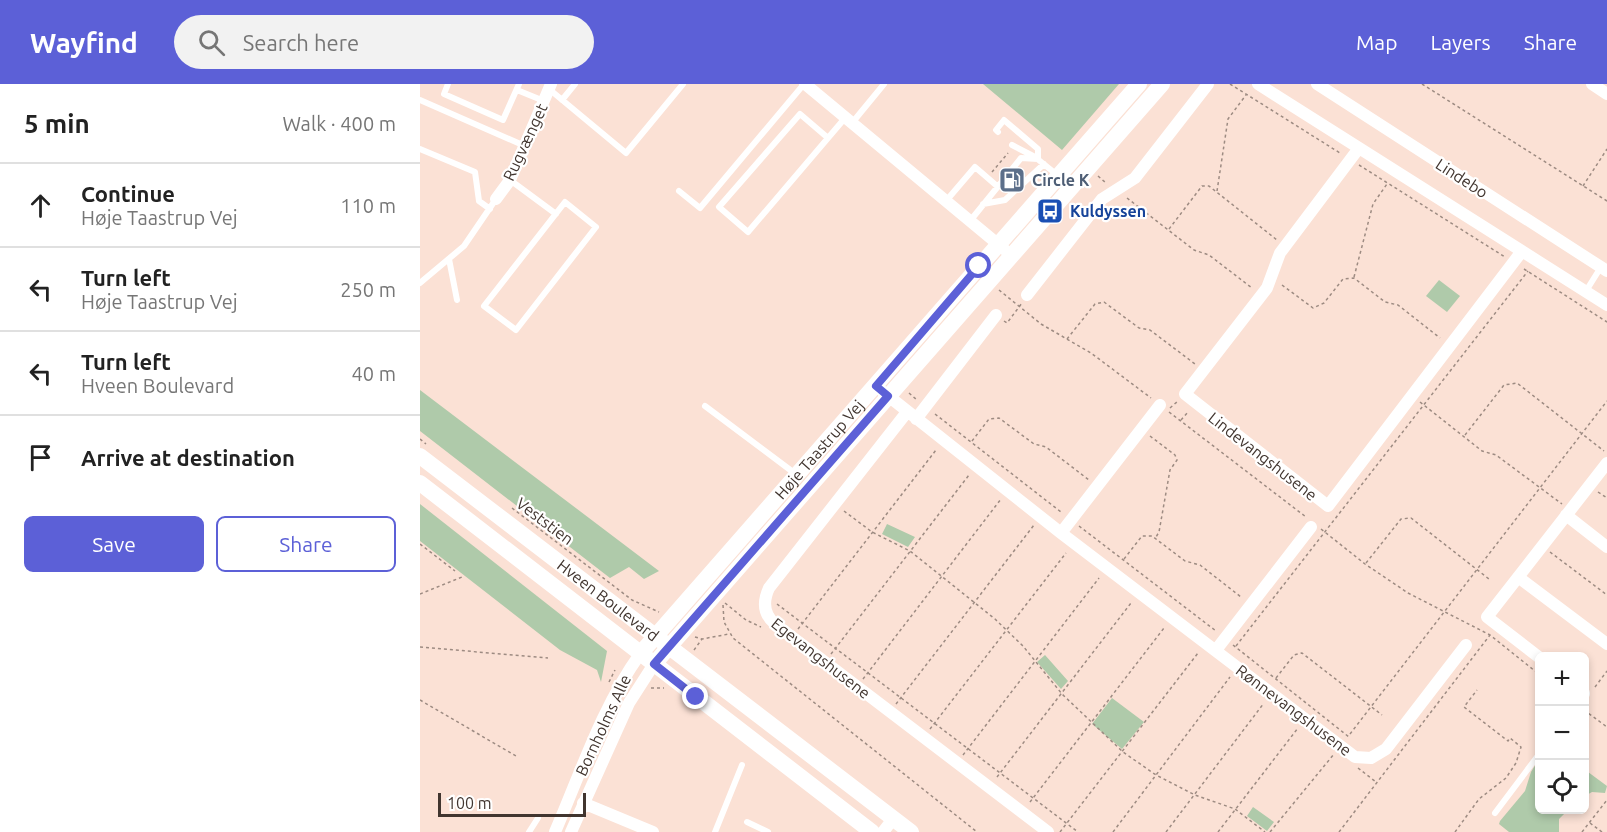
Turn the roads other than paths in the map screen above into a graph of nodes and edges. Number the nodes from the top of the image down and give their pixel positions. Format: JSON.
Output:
{"nodes":[{"id":1,"x":448,"y":84,"type":"edge"},
{"id":2,"x":575,"y":84,"type":"edge"},
{"id":3,"x":683,"y":84,"type":"edge"},
{"id":4,"x":805,"y":84,"type":"edge"},
{"id":5,"x":884,"y":84,"type":"edge"},
{"id":6,"x":1138,"y":84,"type":"edge"},
{"id":7,"x":1162,"y":84,"type":"edge"},
{"id":8,"x":1208,"y":84,"type":"edge"},
{"id":9,"x":1258,"y":84,"type":"edge"},
{"id":10,"x":1317,"y":84,"type":"edge"},
{"id":11,"x":1592,"y":84,"type":"edge"},
{"id":12,"x":550,"y":86,"type":"edge"},
{"id":13,"x":518,"y":87,"type":"edge"},
{"id":14,"x":1607,"y":94,"type":"edge"},
{"id":15,"x":420,"y":100,"type":"edge"},
{"id":16,"x":562,"y":100,"type":"junction"},
{"id":17,"x":544,"y":102,"type":"junction"},
{"id":18,"x":849,"y":120,"type":"junction"},
{"id":19,"x":998,"y":132,"type":"dead end"},
{"id":20,"x":828,"y":138,"type":"junction"},
{"id":21,"x":525,"y":146,"type":"junction"},
{"id":22,"x":1012,"y":147,"type":"road end"},
{"id":23,"x":1359,"y":148,"type":"junction"},
{"id":24,"x":420,"y":149,"type":"edge"},
{"id":25,"x":1038,"y":159,"type":"junction"},
{"id":26,"x":1044,"y":164,"type":"junction"},
{"id":27,"x":1058,"y":176,"type":"junction"},
{"id":28,"x":510,"y":180,"type":"junction"},
{"id":29,"x":997,"y":186,"type":"junction"},
{"id":30,"x":679,"y":191,"type":"dead end"},
{"id":31,"x":946,"y":201,"type":"junction"},
{"id":32,"x":493,"y":204,"type":"junction"},
{"id":33,"x":983,"y":204,"type":"junction"},
{"id":34,"x":556,"y":214,"type":"junction"},
{"id":35,"x":970,"y":221,"type":"junction"},
{"id":36,"x":998,"y":244,"type":"junction"},
{"id":37,"x":1522,"y":251,"type":"junction"},
{"id":38,"x":1012,"y":255,"type":"junction"},
{"id":39,"x":448,"y":259,"type":"junction"},
{"id":40,"x":1604,"y":269,"type":"edge"},
{"id":41,"x":420,"y":283,"type":"edge"},
{"id":42,"x":1586,"y":291,"type":"junction"},
{"id":43,"x":1028,"y":295,"type":"road end"},
{"id":44,"x":457,"y":300,"type":"dead end"},
{"id":45,"x":1607,"y":305,"type":"edge"},
{"id":46,"x":996,"y":315,"type":"road end"},
{"id":47,"x":882,"y":391,"type":"junction"},
{"id":48,"x":1160,"y":405,"type":"road end"},
{"id":49,"x":705,"y":406,"type":"dead end"},
{"id":50,"x":911,"y":416,"type":"junction"},
{"id":51,"x":425,"y":451,"type":"edge"},
{"id":52,"x":1607,"y":463,"type":"edge"},
{"id":53,"x":797,"y":475,"type":"junction"},
{"id":54,"x":420,"y":483,"type":"edge"},
{"id":55,"x":1568,"y":513,"type":"junction"},
{"id":56,"x":1315,"y":526,"type":"road end"},
{"id":57,"x":1060,"y":533,"type":"junction"},
{"id":58,"x":1607,"y":547,"type":"edge"},
{"id":59,"x":1518,"y":577,"type":"junction"},
{"id":60,"x":656,"y":635,"type":"junction"},
{"id":61,"x":1607,"y":644,"type":"edge"},
{"id":62,"x":1466,"y":645,"type":"dead end"},
{"id":63,"x":669,"y":646,"type":"junction"},
{"id":64,"x":1211,"y":646,"type":"junction"},
{"id":65,"x":1535,"y":656,"type":"edge"},
{"id":66,"x":647,"y":659,"type":"junction"},
{"id":67,"x":1535,"y":758,"type":"edge"},
{"id":68,"x":742,"y":765,"type":"dead end"},
{"id":69,"x":583,"y":803,"type":"junction"},
{"id":70,"x":1495,"y":813,"type":"dead end"},
{"id":71,"x":538,"y":818,"type":"dead end"},
{"id":72,"x":747,"y":822,"type":"dead end"},
{"id":73,"x":888,"y":825,"type":"edge"},
{"id":74,"x":529,"y":832,"type":"edge"},
{"id":75,"x":555,"y":832,"type":"edge"},
{"id":76,"x":571,"y":832,"type":"edge"},
{"id":77,"x":653,"y":832,"type":"edge"},
{"id":78,"x":715,"y":832,"type":"edge"},
{"id":79,"x":768,"y":832,"type":"edge"},
{"id":80,"x":872,"y":832,"type":"edge"},
{"id":81,"x":911,"y":832,"type":"edge"},
{"id":82,"x":1048,"y":832,"type":"edge"}],
"edges":[{"from":1,"to":13,"type":"lane"},
{"from":2,"to":16,"type":"lane"},
{"from":3,"to":16,"type":"lane"},
{"from":4,"to":18,"type":"street"},
{"from":4,"to":30,"type":"lane"},
{"from":5,"to":18,"type":"lane"},
{"from":6,"to":27,"type":"street","name":"Høje Taastrup Vej"},
{"from":7,"to":38,"type":"street","name":"Høje Taastrup Vej"},
{"from":8,"to":43,"type":"street"},
{"from":9,"to":23,"type":"street"},
{"from":10,"to":40,"type":"street","name":"Lindebo"},
{"from":11,"to":14,"type":"street"},
{"from":12,"to":16,"type":"lane"},
{"from":12,"to":17,"type":"street","name":"Rugvænget"},
{"from":13,"to":17,"type":"lane"},
{"from":15,"to":21,"type":"lane"},
{"from":17,"to":21,"type":"street","name":"Rugvænget"},
{"from":18,"to":20,"type":"lane"},
{"from":18,"to":31,"type":"street"},
{"from":19,"to":25,"type":"lane"},
{"from":20,"to":20,"type":"lane"},
{"from":21,"to":28,"type":"street","name":"Rugvænget"},
{"from":22,"to":25,"type":"lane"},
{"from":23,"to":37,"type":"street"},
{"from":23,"to":37,"type":"street","name":"Lindevangshusene"},
{"from":24,"to":32,"type":"lane"},
{"from":25,"to":26,"type":"lane"},
{"from":25,"to":29,"type":"lane"},
{"from":26,"to":27,"type":"lane"},
{"from":26,"to":33,"type":"lane"},
{"from":27,"to":36,"type":"street","name":"Høje Taastrup Vej"},
{"from":28,"to":32,"type":"street","name":"Rugvænget"},
{"from":28,"to":34,"type":"lane"},
{"from":29,"to":31,"type":"lane"},
{"from":29,"to":33,"type":"lane"},
{"from":31,"to":35,"type":"street"},
{"from":32,"to":39,"type":"lane"},
{"from":33,"to":35,"type":"lane"},
{"from":34,"to":34,"type":"lane"},
{"from":35,"to":36,"type":"street"},
{"from":36,"to":38,"type":"street"},
{"from":36,"to":47,"type":"street","name":"Høje Taastrup Vej"},
{"from":37,"to":42,"type":"street"},
{"from":38,"to":47,"type":"street","name":"Høje Taastrup Vej"},
{"from":39,"to":41,"type":"lane"},
{"from":39,"to":44,"type":"lane"},
{"from":40,"to":42,"type":"lane"},
{"from":42,"to":45,"type":"street"},
{"from":46,"to":50,"type":"street"},
{"from":47,"to":50,"type":"street","name":"Rønnevangshusene"},
{"from":47,"to":53,"type":"street","name":"Høje Taastrup Vej"},
{"from":47,"to":63,"type":"street","name":"Høje Taastrup Vej"},
{"from":48,"to":57,"type":"street"},
{"from":49,"to":53,"type":"lane"},
{"from":50,"to":57,"type":"street","name":"Rønnevangshusene"},
{"from":50,"to":82,"type":"street","name":"Egevangshusene"},
{"from":51,"to":60,"type":"street","name":"Hveen Boulevard"},
{"from":52,"to":55,"type":"street"},
{"from":53,"to":60,"type":"street","name":"Høje Taastrup Vej"},
{"from":54,"to":66,"type":"street","name":"Hveen Boulevard"},
{"from":55,"to":58,"type":"street"},
{"from":55,"to":59,"type":"street"},
{"from":56,"to":64,"type":"street"},
{"from":57,"to":64,"type":"street","name":"Rønnevangshusene"},
{"from":59,"to":61,"type":"street"},
{"from":59,"to":65,"type":"street"},
{"from":60,"to":63,"type":"street","name":"Hveen Boulevard"},
{"from":60,"to":66,"type":"street","name":"Høje Taastrup Vej"},
{"from":62,"to":64,"type":"street","name":"Rønnevangshusene"},
{"from":63,"to":66,"type":"street","name":"Høje Taastrup Vej"},
{"from":63,"to":73,"type":"street","name":"Hveen Boulevard"},
{"from":66,"to":69,"type":"street","name":"Bornholms Alle"},
{"from":66,"to":75,"type":"street","name":"Bornholms Alle"},
{"from":66,"to":80,"type":"street","name":"Hveen Boulevard"},
{"from":67,"to":70,"type":"lane"},
{"from":68,"to":78,"type":"lane"},
{"from":69,"to":76,"type":"street","name":"Bornholms Alle"},
{"from":69,"to":77,"type":"street"},
{"from":71,"to":74,"type":"lane"},
{"from":72,"to":79,"type":"lane"},
{"from":73,"to":81,"type":"street","name":"Hveen Boulevard"}]}
